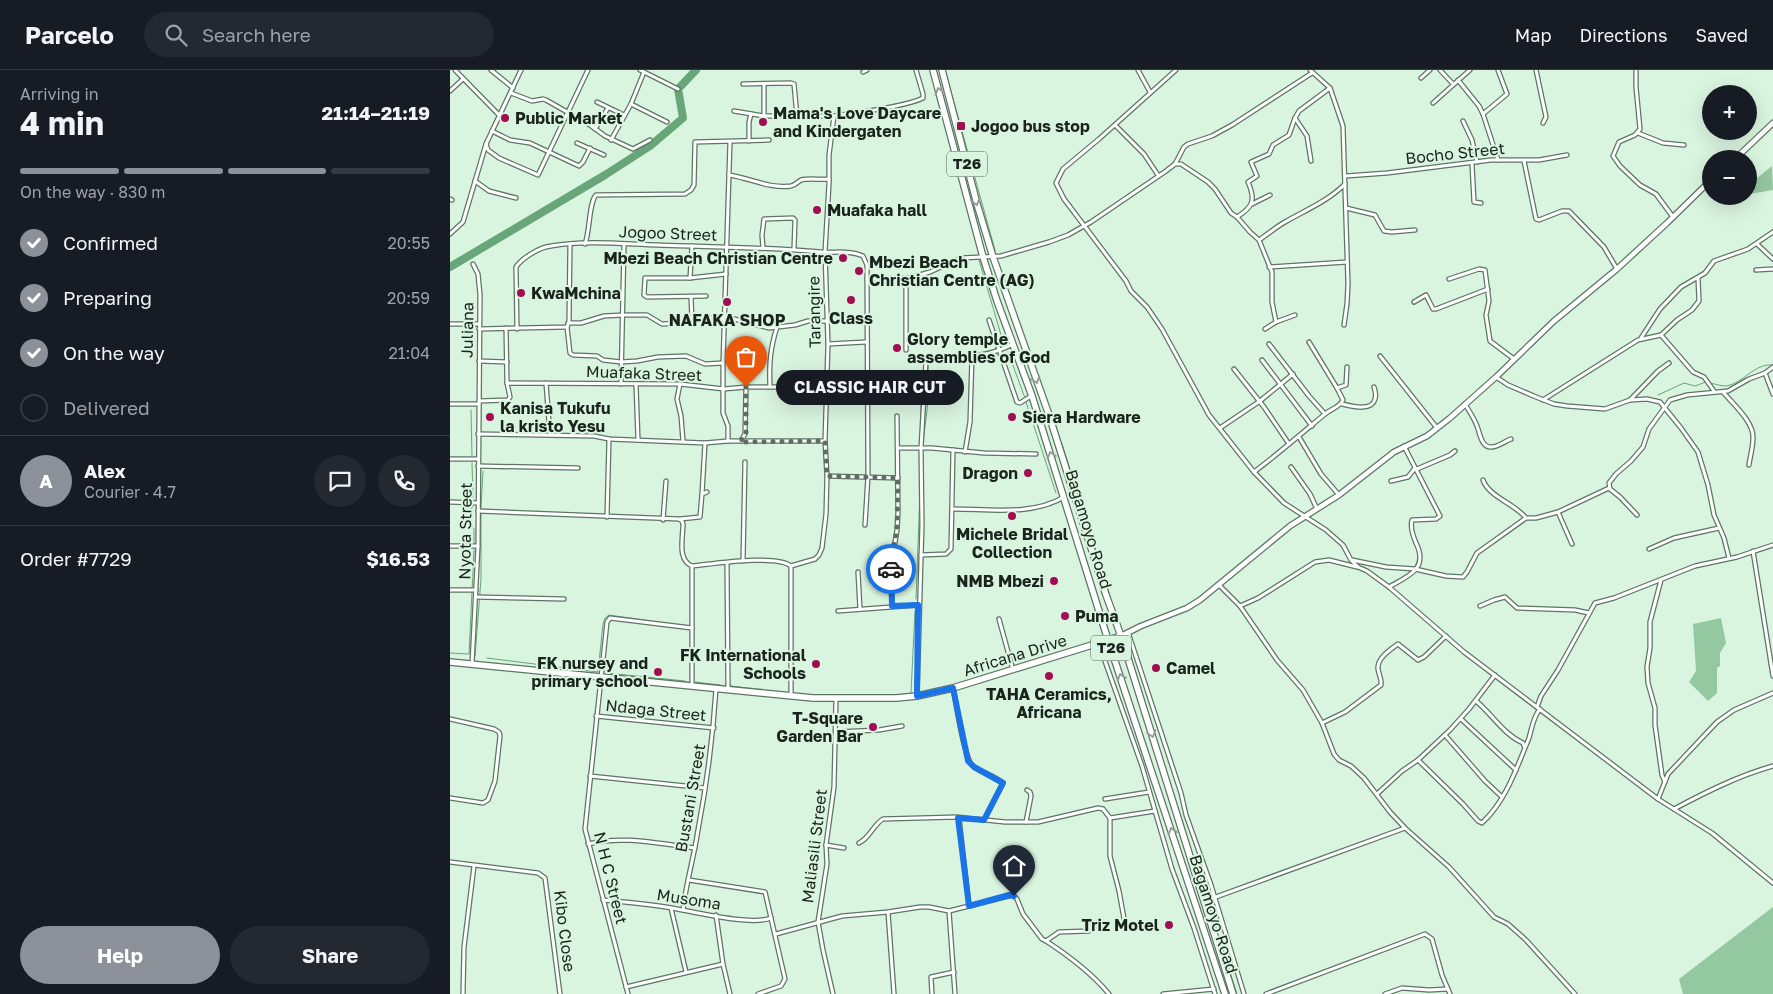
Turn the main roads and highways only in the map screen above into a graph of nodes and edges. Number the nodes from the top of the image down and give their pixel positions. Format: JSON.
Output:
{"nodes":[{"id":1,"x":933,"y":70,"type":"edge"},
{"id":2,"x":942,"y":70,"type":"edge"},
{"id":3,"x":1121,"y":636,"type":"junction"},
{"id":4,"x":1108,"y":640,"type":"junction"},
{"id":5,"x":450,"y":662,"type":"edge"},
{"id":6,"x":1225,"y":994,"type":"edge"},
{"id":7,"x":1233,"y":994,"type":"edge"}],
"edges":[{"from":4,"to":1,"type":"main road","name":"Bagamoyo Road","number":"T26","one_way":true},
{"from":2,"to":3,"type":"main road","name":"Bagamoyo Road","number":"T26","one_way":true},
{"from":3,"to":4,"type":"main road","name":"Africana Drive"},
{"from":3,"to":7,"type":"main road","name":"Bagamoyo Road","number":"T26","one_way":true},
{"from":4,"to":5,"type":"main road","name":"Africana Drive"},
{"from":6,"to":4,"type":"main road","name":"Bagamoyo Road","number":"T26","one_way":true}]}
